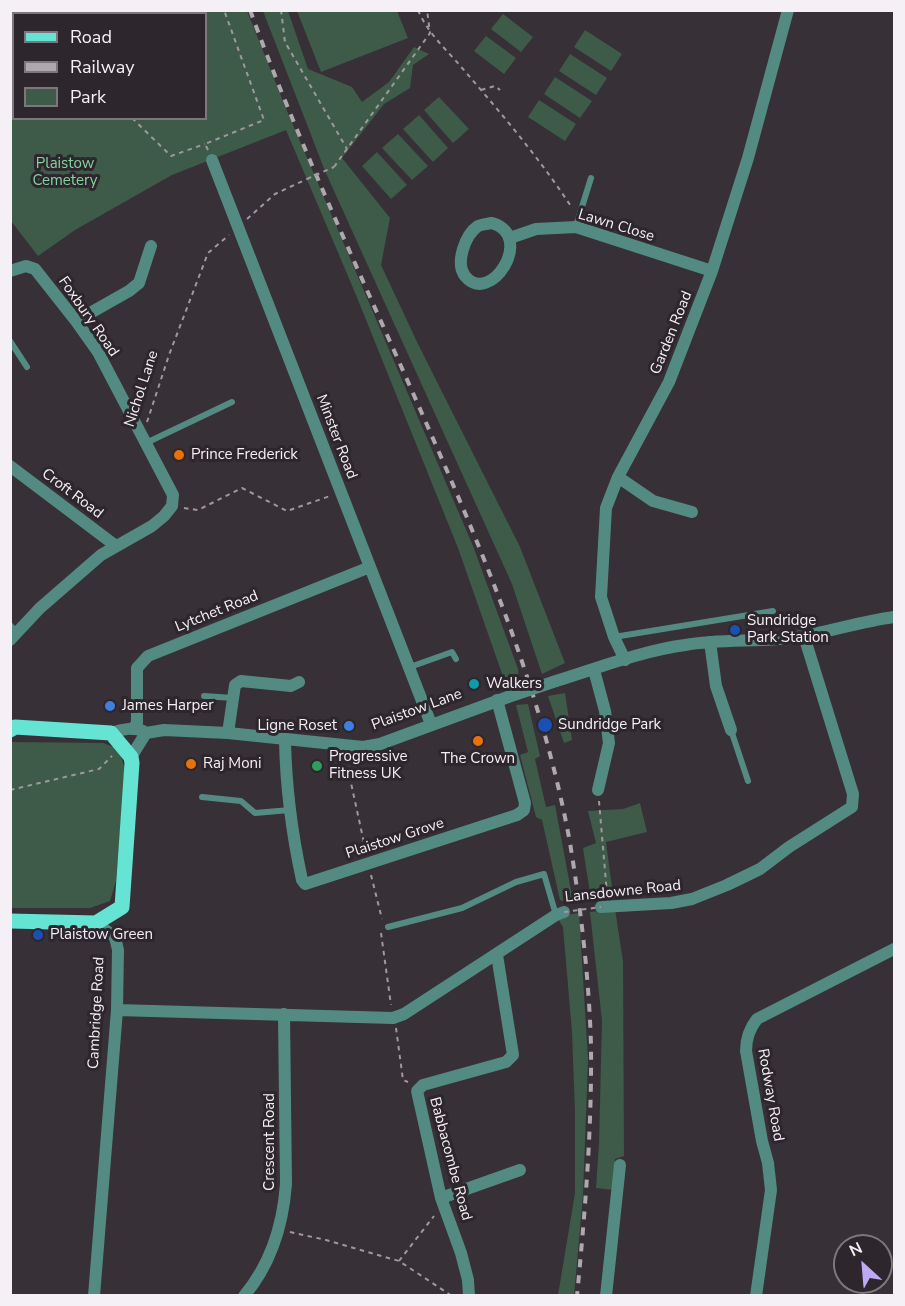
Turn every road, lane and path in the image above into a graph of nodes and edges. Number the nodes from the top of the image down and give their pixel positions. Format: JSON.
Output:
{"nodes":[{"id":1,"x":224,"y":10,"type":"edge"},
{"id":2,"x":281,"y":10,"type":"edge"},
{"id":3,"x":418,"y":10,"type":"edge"},
{"id":4,"x":427,"y":10,"type":"edge"},
{"id":5,"x":788,"y":10,"type":"edge"},
{"id":6,"x":430,"y":33,"type":"junction"},
{"id":7,"x":481,"y":90,"type":"junction"},
{"id":8,"x":500,"y":90,"type":"dead end"},
{"id":9,"x":134,"y":120,"type":"edge"},
{"id":10,"x":205,"y":144,"type":"junction"},
{"id":11,"x":347,"y":149,"type":"junction"},
{"id":12,"x":212,"y":160,"type":"joint"},
{"id":13,"x":591,"y":178,"type":"dead end"},
{"id":14,"x":577,"y":222,"type":"junction"},
{"id":15,"x":238,"y":227,"type":"junction"},
{"id":16,"x":510,"y":238,"type":"junction"},
{"id":17,"x":150,"y":246,"type":"dead end"},
{"id":18,"x":10,"y":271,"type":"edge"},
{"id":19,"x":712,"y":271,"type":"junction"},
{"id":20,"x":76,"y":321,"type":"junction"},
{"id":21,"x":10,"y":341,"type":"edge"},
{"id":22,"x":27,"y":367,"type":"dead end"},
{"id":23,"x":232,"y":402,"type":"dead end"},
{"id":24,"x":143,"y":441,"type":"junction"},
{"id":25,"x":10,"y":466,"type":"edge"},
{"id":26,"x":618,"y":477,"type":"junction"},
{"id":27,"x":341,"y":492,"type":"junction"},
{"id":28,"x":172,"y":506,"type":"junction"},
{"id":29,"x":692,"y":512,"type":"dead end"},
{"id":30,"x":116,"y":546,"type":"junction"},
{"id":31,"x":370,"y":567,"type":"junction"},
{"id":32,"x":773,"y":611,"type":"dead end"},
{"id":33,"x":894,"y":617,"type":"edge"},
{"id":34,"x":12,"y":633,"type":"edge"},
{"id":35,"x":804,"y":636,"type":"junction"},
{"id":36,"x":614,"y":637,"type":"junction"},
{"id":37,"x":710,"y":642,"type":"junction"},
{"id":38,"x":456,"y":659,"type":"dead end"},
{"id":39,"x":625,"y":660,"type":"junction"},
{"id":40,"x":410,"y":667,"type":"junction"},
{"id":41,"x":594,"y":670,"type":"junction"},
{"id":42,"x":299,"y":682,"type":"dead end"},
{"id":43,"x":204,"y":696,"type":"dead end"},
{"id":44,"x":503,"y":698,"type":"junction"},
{"id":45,"x":234,"y":699,"type":"junction"},
{"id":46,"x":431,"y":724,"type":"junction"},
{"id":47,"x":12,"y":726,"type":"edge"},
{"id":48,"x":133,"y":729,"type":"junction"},
{"id":49,"x":731,"y":730,"type":"joint"},
{"id":50,"x":111,"y":733,"type":"junction"},
{"id":51,"x":146,"y":733,"type":"junction"},
{"id":52,"x":228,"y":734,"type":"junction"},
{"id":53,"x":285,"y":741,"type":"junction"},
{"id":54,"x":347,"y":746,"type":"junction"},
{"id":55,"x":127,"y":752,"type":"junction"},
{"id":56,"x":747,"y":781,"type":"dead end"},
{"id":57,"x":10,"y":790,"type":"edge"},
{"id":58,"x":598,"y":790,"type":"joint"},
{"id":59,"x":202,"y":797,"type":"dead end"},
{"id":60,"x":290,"y":810,"type":"junction"},
{"id":61,"x":369,"y":863,"type":"junction"},
{"id":62,"x":605,"y":907,"type":"junction"},
{"id":63,"x":560,"y":914,"type":"junction"},
{"id":64,"x":382,"y":920,"type":"dead end"},
{"id":65,"x":10,"y":921,"type":"edge"},
{"id":66,"x":96,"y":923,"type":"junction"},
{"id":67,"x":386,"y":927,"type":"joint"},
{"id":68,"x":894,"y":949,"type":"edge"},
{"id":69,"x":497,"y":955,"type":"junction"},
{"id":70,"x":117,"y":1010,"type":"junction"},
{"id":71,"x":284,"y":1014,"type":"junction"},
{"id":72,"x":393,"y":1018,"type":"junction"},
{"id":73,"x":418,"y":1088,"type":"junction"},
{"id":74,"x":620,"y":1165,"type":"dead end"},
{"id":75,"x":519,"y":1170,"type":"dead end"},
{"id":76,"x":441,"y":1198,"type":"junction"},
{"id":77,"x":446,"y":1211,"type":"junction"},
{"id":78,"x":278,"y":1230,"type":"junction"},
{"id":79,"x":399,"y":1261,"type":"junction"},
{"id":80,"x":94,"y":1296,"type":"edge"},
{"id":81,"x":244,"y":1296,"type":"edge"},
{"id":82,"x":452,"y":1296,"type":"edge"},
{"id":83,"x":469,"y":1296,"type":"edge"},
{"id":84,"x":606,"y":1296,"type":"edge"},
{"id":85,"x":756,"y":1296,"type":"edge"}],
"edges":[{"from":1,"to":10,"type":"path"},
{"from":2,"to":11,"type":"path"},
{"from":3,"to":6,"type":"path"},
{"from":4,"to":6,"type":"path"},
{"from":5,"to":19,"type":"street","name":"Garden Road"},
{"from":6,"to":7,"type":"path"},
{"from":6,"to":11,"type":"path"},
{"from":7,"to":8,"type":"path"},
{"from":7,"to":14,"type":"path"},
{"from":9,"to":10,"type":"path"},
{"from":10,"to":12,"type":"path"},
{"from":11,"to":15,"type":"path","name":"Nichol Lane","bridge":true},
{"from":12,"to":15,"type":"street","name":"Minster Road"},
{"from":13,"to":14,"type":"lane"},
{"from":14,"to":16,"type":"street","name":"Lawn Close"},
{"from":14,"to":19,"type":"street","name":"Lawn Close"},
{"from":15,"to":24,"type":"path","name":"Nichol Lane"},
{"from":15,"to":27,"type":"street","name":"Minster Road"},
{"from":16,"to":16,"type":"street"},
{"from":17,"to":20,"type":"street"},
{"from":18,"to":20,"type":"street","name":"Foxbury Road"},
{"from":19,"to":26,"type":"street","name":"Garden Road"},
{"from":20,"to":24,"type":"street","name":"Foxbury Road"},
{"from":21,"to":22,"type":"lane"},
{"from":23,"to":24,"type":"lane"},
{"from":24,"to":28,"type":"street","name":"Nichol Lane"},
{"from":25,"to":30,"type":"street","name":"Croft Road"},
{"from":26,"to":29,"type":"street"},
{"from":26,"to":36,"type":"street","name":"Garden Road"},
{"from":27,"to":28,"type":"path"},
{"from":27,"to":31,"type":"street","name":"Minster Road"},
{"from":28,"to":30,"type":"street"},
{"from":30,"to":34,"type":"street"},
{"from":31,"to":40,"type":"street","name":"Minster Road"},
{"from":31,"to":48,"type":"street","name":"Lytchet Road"},
{"from":32,"to":36,"type":"lane"},
{"from":33,"to":35,"type":"street","name":"Plaistow Lane"},
{"from":35,"to":37,"type":"street","name":"Plaistow Lane"},
{"from":35,"to":62,"type":"street","name":"Lansdowne Road"},
{"from":36,"to":39,"type":"street","name":"Garden Road"},
{"from":37,"to":39,"type":"street","name":"Plaistow Lane"},
{"from":37,"to":49,"type":"street"},
{"from":38,"to":40,"type":"lane"},
{"from":39,"to":41,"type":"street","name":"Plaistow Lane"},
{"from":40,"to":46,"type":"street","name":"Minster Road"},
{"from":41,"to":44,"type":"street","name":"Plaistow Lane","bridge":true},
{"from":41,"to":58,"type":"street"},
{"from":42,"to":45,"type":"street"},
{"from":43,"to":45,"type":"lane"},
{"from":44,"to":46,"type":"street","name":"Plaistow Lane"},
{"from":44,"to":61,"type":"street","name":"Plaistow Grove"},
{"from":45,"to":52,"type":"street"},
{"from":46,"to":54,"type":"street","name":"Plaistow Lane"},
{"from":47,"to":50,"type":"main road","name":"Plaistow Lane"},
{"from":48,"to":50,"type":"street","name":"Plaistow Lane"},
{"from":48,"to":51,"type":"street","name":"Plaistow Lane"},
{"from":49,"to":56,"type":"lane"},
{"from":50,"to":55,"type":"main road"},
{"from":51,"to":52,"type":"street","name":"Plaistow Lane"},
{"from":51,"to":55,"type":"street"},
{"from":52,"to":53,"type":"street","name":"Plaistow Lane"},
{"from":53,"to":54,"type":"street","name":"Plaistow Lane"},
{"from":53,"to":60,"type":"street","name":"Plaistow Grove"},
{"from":54,"to":61,"type":"path"},
{"from":55,"to":57,"type":"path"},
{"from":55,"to":66,"type":"main road"},
{"from":58,"to":62,"type":"path"},
{"from":59,"to":60,"type":"lane"},
{"from":60,"to":61,"type":"street","name":"Plaistow Grove"},
{"from":61,"to":64,"type":"path"},
{"from":62,"to":63,"type":"path","name":"Lansdowne Road","bridge":true},
{"from":63,"to":67,"type":"lane"},
{"from":63,"to":69,"type":"street","name":"Lansdowne Road"},
{"from":65,"to":66,"type":"main road"},
{"from":66,"to":70,"type":"street","name":"Cambridge Road"},
{"from":67,"to":72,"type":"path"},
{"from":68,"to":85,"type":"street","name":"Rodway Road"},
{"from":69,"to":72,"type":"street","name":"Lansdowne Road"},
{"from":69,"to":73,"type":"street","name":"Babbacombe Road"},
{"from":70,"to":71,"type":"street","name":"Lansdowne Road"},
{"from":70,"to":80,"type":"street","name":"Cambridge Road"},
{"from":71,"to":72,"type":"street","name":"Lansdowne Road"},
{"from":71,"to":78,"type":"street","name":"Crescent Road"},
{"from":72,"to":73,"type":"path"},
{"from":73,"to":76,"type":"street","name":"Babbacombe Road"},
{"from":74,"to":84,"type":"street"},
{"from":75,"to":76,"type":"street"},
{"from":76,"to":77,"type":"street","name":"Babbacombe Road"},
{"from":77,"to":79,"type":"path"},
{"from":77,"to":83,"type":"street","name":"Babbacombe Road"},
{"from":78,"to":79,"type":"path"},
{"from":78,"to":81,"type":"street","name":"Crescent Road"},
{"from":79,"to":82,"type":"path"}]}
